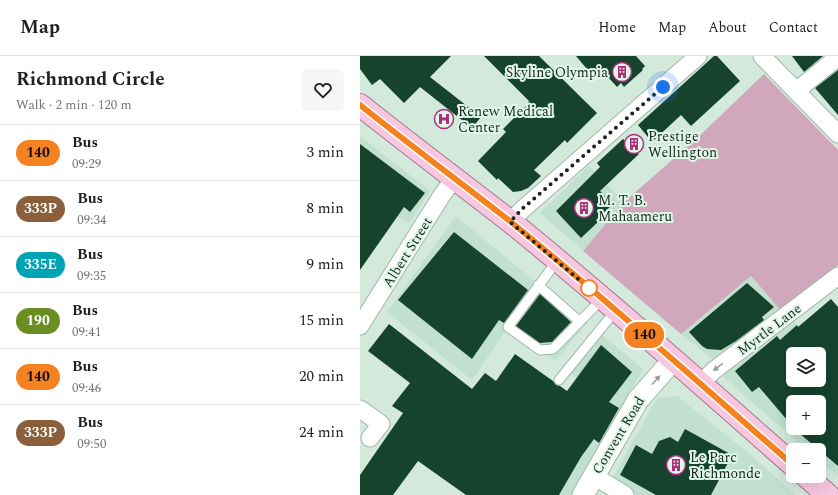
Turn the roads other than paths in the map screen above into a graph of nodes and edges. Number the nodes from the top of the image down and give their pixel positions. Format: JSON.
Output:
{"nodes":[{"id":1,"x":698,"y":56,"type":"edge"},
{"id":2,"x":762,"y":56,"type":"edge"},
{"id":3,"x":838,"y":57,"type":"edge"},
{"id":4,"x":796,"y":91,"type":"junction"},
{"id":5,"x":360,"y":105,"type":"edge"},
{"id":6,"x":838,"y":134,"type":"edge"},
{"id":7,"x":454,"y":179,"type":"junction"},
{"id":8,"x":510,"y":222,"type":"junction"},
{"id":9,"x":557,"y":261,"type":"junction"},
{"id":10,"x":835,"y":283,"type":"edge"},
{"id":11,"x":538,"y":285,"type":"junction"},
{"id":12,"x":609,"y":304,"type":"junction"},
{"id":13,"x":579,"y":321,"type":"junction"},
{"id":14,"x":360,"y":326,"type":"edge"},
{"id":15,"x":673,"y":360,"type":"junction"},
{"id":16,"x":559,"y":380,"type":"dead end"},
{"id":17,"x":701,"y":384,"type":"junction"},
{"id":18,"x":360,"y":409,"type":"edge"},
{"id":19,"x":370,"y":438,"type":"dead end"},
{"id":20,"x":786,"y":459,"type":"edge"},
{"id":21,"x":594,"y":476,"type":"junction"},
{"id":22,"x":814,"y":483,"type":"edge"},
{"id":23,"x":618,"y":493,"type":"edge"},
{"id":24,"x":583,"y":495,"type":"edge"},
{"id":25,"x":828,"y":495,"type":"edge"}],
"edges":[{"from":1,"to":8,"type":"street"},
{"from":2,"to":4,"type":"street"},
{"from":3,"to":4,"type":"street"},
{"from":4,"to":6,"type":"street"},
{"from":5,"to":7,"type":"main road"},
{"from":7,"to":8,"type":"main road"},
{"from":7,"to":14,"type":"street","name":"Albert Street"},
{"from":8,"to":9,"type":"main road"},
{"from":9,"to":11,"type":"lane"},
{"from":9,"to":12,"type":"main road"},
{"from":10,"to":17,"type":"street","name":"Myrtle Lane","one_way":true},
{"from":11,"to":13,"type":"lane"},
{"from":11,"to":13,"type":"lane"},
{"from":12,"to":13,"type":"lane"},
{"from":12,"to":15,"type":"main road"},
{"from":12,"to":16,"type":"lane"},
{"from":15,"to":17,"type":"main road"},
{"from":21,"to":15,"type":"street","name":"Convent Road","one_way":true},
{"from":17,"to":20,"type":"main road"},
{"from":18,"to":19,"type":"street"},
{"from":21,"to":23,"type":"street"},
{"from":21,"to":24,"type":"street","name":"Convent Road"},
{"from":22,"to":25,"type":"main road"}]}
